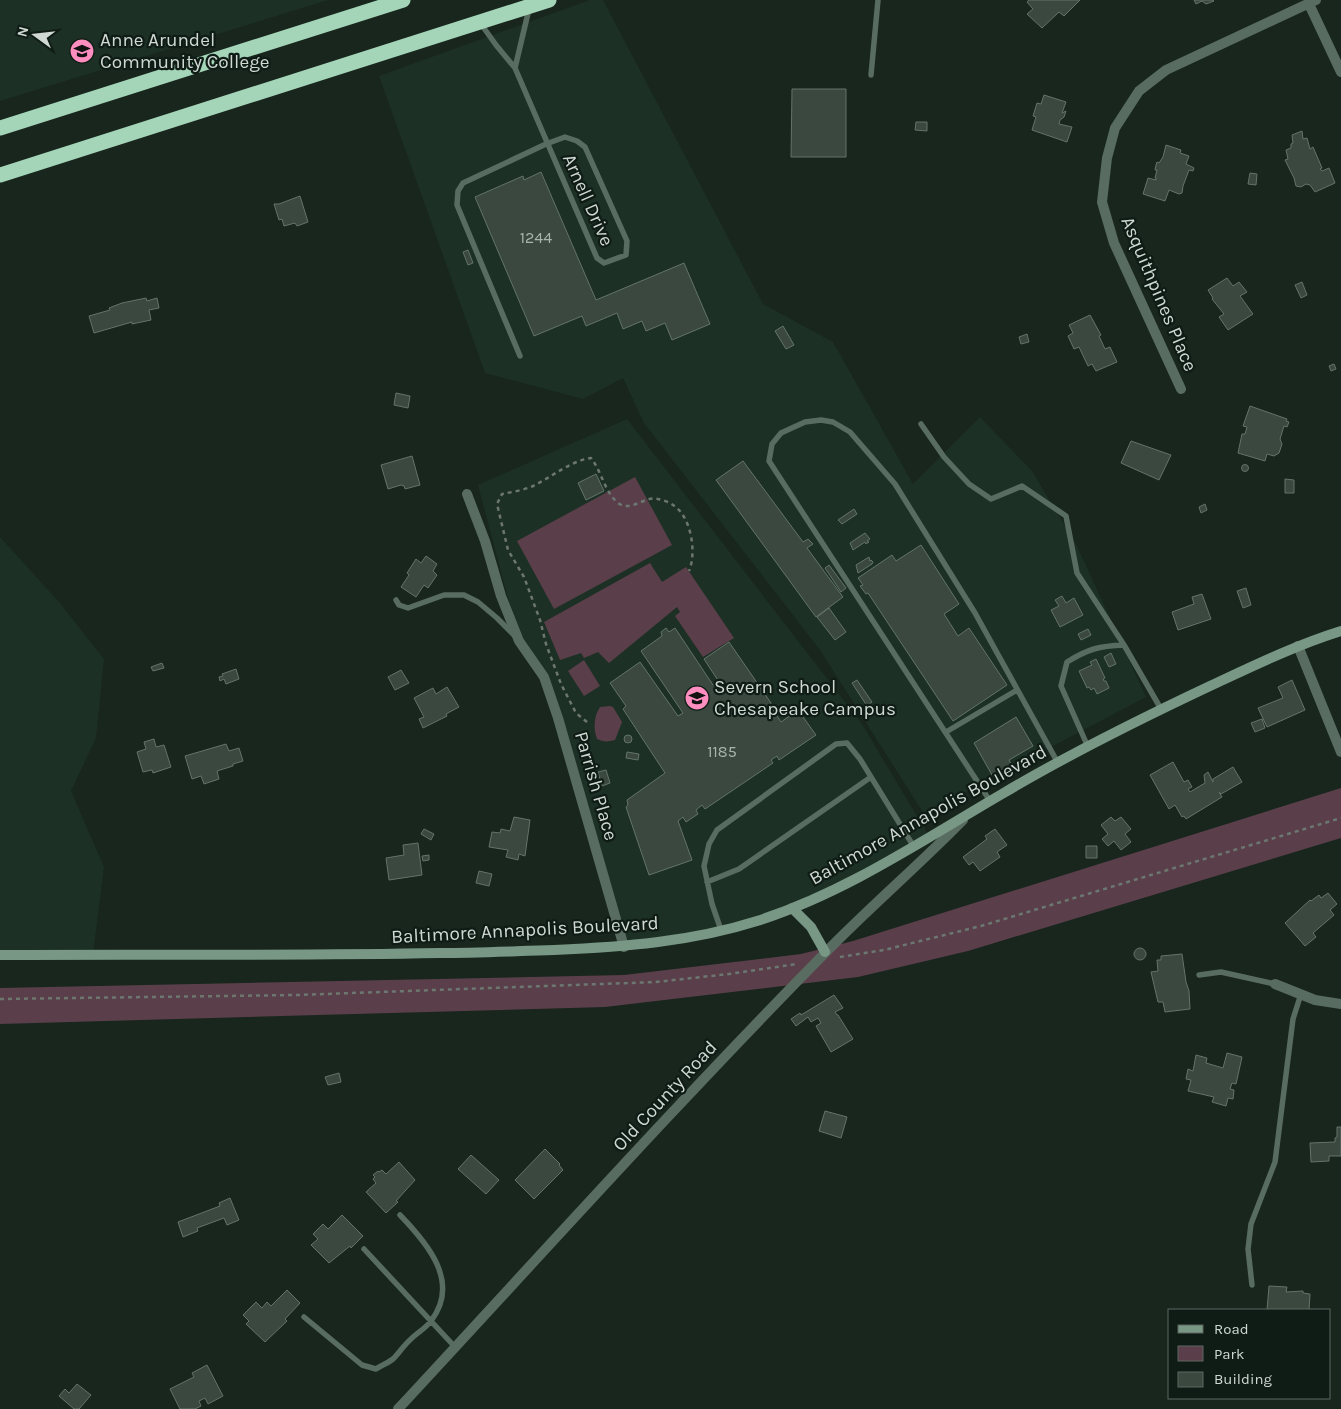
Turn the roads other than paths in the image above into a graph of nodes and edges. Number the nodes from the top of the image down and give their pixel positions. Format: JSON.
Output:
{"nodes":[{"id":1,"x":403,"y":0,"type":"edge"},
{"id":2,"x":549,"y":0,"type":"edge"},
{"id":3,"x":878,"y":0,"type":"edge"},
{"id":4,"x":1312,"y":2,"type":"edge"},
{"id":5,"x":530,"y":6,"type":"junction"},
{"id":6,"x":480,"y":22,"type":"junction"},
{"id":7,"x":515,"y":68,"type":"junction"},
{"id":8,"x":1341,"y":72,"type":"edge"},
{"id":9,"x":871,"y":75,"type":"dead end"},
{"id":10,"x":0,"y":128,"type":"edge"},
{"id":11,"x":546,"y":144,"type":"junction"},
{"id":12,"x":0,"y":175,"type":"edge"},
{"id":13,"x":520,"y":356,"type":"dead end"},
{"id":14,"x":1181,"y":389,"type":"dead end"},
{"id":15,"x":921,"y":424,"type":"dead end"},
{"id":16,"x":467,"y":494,"type":"dead end"},
{"id":17,"x":396,"y":600,"type":"dead end"},
{"id":18,"x":1341,"y":631,"type":"edge"},
{"id":19,"x":519,"y":641,"type":"junction"},
{"id":20,"x":1124,"y":645,"type":"junction"},
{"id":21,"x":1298,"y":646,"type":"junction"},
{"id":22,"x":1017,"y":690,"type":"junction"},
{"id":23,"x":1161,"y":709,"type":"junction"},
{"id":24,"x":946,"y":732,"type":"junction"},
{"id":25,"x":1088,"y":747,"type":"junction"},
{"id":26,"x":1341,"y":752,"type":"edge"},
{"id":27,"x":1058,"y":763,"type":"junction"},
{"id":28,"x":870,"y":777,"type":"junction"},
{"id":29,"x":990,"y":801,"type":"junction"},
{"id":30,"x":967,"y":815,"type":"junction"},
{"id":31,"x":914,"y":846,"type":"junction"},
{"id":32,"x":707,"y":882,"type":"junction"},
{"id":33,"x":792,"y":908,"type":"junction"},
{"id":34,"x":721,"y":930,"type":"junction"},
{"id":35,"x":624,"y":947,"type":"junction"},
{"id":36,"x":826,"y":952,"type":"junction"},
{"id":37,"x":0,"y":955,"type":"edge"},
{"id":38,"x":1199,"y":975,"type":"dead end"},
{"id":39,"x":1275,"y":984,"type":"joint"},
{"id":40,"x":1301,"y":994,"type":"junction"},
{"id":41,"x":1341,"y":1004,"type":"edge"},
{"id":42,"x":400,"y":1215,"type":"dead end"},
{"id":43,"x":364,"y":1249,"type":"dead end"},
{"id":44,"x":1252,"y":1285,"type":"dead end"},
{"id":45,"x":304,"y":1317,"type":"dead end"},
{"id":46,"x":431,"y":1322,"type":"junction"},
{"id":47,"x":455,"y":1347,"type":"junction"},
{"id":48,"x":398,"y":1409,"type":"edge"}],
"edges":[{"from":1,"to":10,"type":"highway"},
{"from":2,"to":5,"type":"highway"},
{"from":3,"to":9,"type":"lane"},
{"from":4,"to":8,"type":"street"},
{"from":4,"to":14,"type":"street","name":"Asquithpines Place"},
{"from":5,"to":6,"type":"highway"},
{"from":5,"to":7,"type":"lane"},
{"from":6,"to":7,"type":"lane","name":"Arnell Drive"},
{"from":6,"to":12,"type":"highway"},
{"from":7,"to":11,"type":"lane","name":"Arnell Drive"},
{"from":11,"to":11,"type":"lane","name":"Arnell Drive"},
{"from":11,"to":13,"type":"lane"},
{"from":15,"to":20,"type":"lane"},
{"from":16,"to":19,"type":"street","name":"Parrish Place"},
{"from":17,"to":19,"type":"lane"},
{"from":18,"to":21,"type":"street","name":"Baltimore Annapolis Boulevard"},
{"from":19,"to":35,"type":"street","name":"Parrish Place"},
{"from":20,"to":23,"type":"lane"},
{"from":20,"to":25,"type":"lane"},
{"from":21,"to":23,"type":"street","name":"Baltimore Annapolis Boulevard"},
{"from":21,"to":26,"type":"street"},
{"from":22,"to":24,"type":"lane"},
{"from":22,"to":24,"type":"lane"},
{"from":22,"to":27,"type":"lane"},
{"from":23,"to":25,"type":"street","name":"Baltimore Annapolis Boulevard"},
{"from":24,"to":29,"type":"lane"},
{"from":25,"to":27,"type":"street","name":"Baltimore Annapolis Boulevard"},
{"from":27,"to":29,"type":"street","name":"Baltimore Annapolis Boulevard"},
{"from":28,"to":31,"type":"lane"},
{"from":28,"to":32,"type":"lane"},
{"from":28,"to":32,"type":"lane"},
{"from":29,"to":30,"type":"street","name":"Baltimore Annapolis Boulevard"},
{"from":30,"to":31,"type":"street","name":"Baltimore Annapolis Boulevard"},
{"from":30,"to":36,"type":"street","name":"Old County Road"},
{"from":31,"to":33,"type":"street","name":"Baltimore Annapolis Boulevard"},
{"from":32,"to":34,"type":"lane"},
{"from":33,"to":34,"type":"street","name":"Baltimore Annapolis Boulevard"},
{"from":33,"to":36,"type":"street"},
{"from":34,"to":35,"type":"street","name":"Baltimore Annapolis Boulevard"},
{"from":35,"to":37,"type":"street","name":"Baltimore Annapolis Boulevard"},
{"from":36,"to":47,"type":"street","name":"Old County Road"},
{"from":38,"to":39,"type":"lane"},
{"from":39,"to":40,"type":"street"},
{"from":40,"to":41,"type":"street"},
{"from":40,"to":44,"type":"lane"},
{"from":42,"to":46,"type":"lane"},
{"from":43,"to":46,"type":"lane"},
{"from":45,"to":46,"type":"lane"},
{"from":46,"to":47,"type":"lane"},
{"from":47,"to":48,"type":"street","name":"Old County Road"}]}
